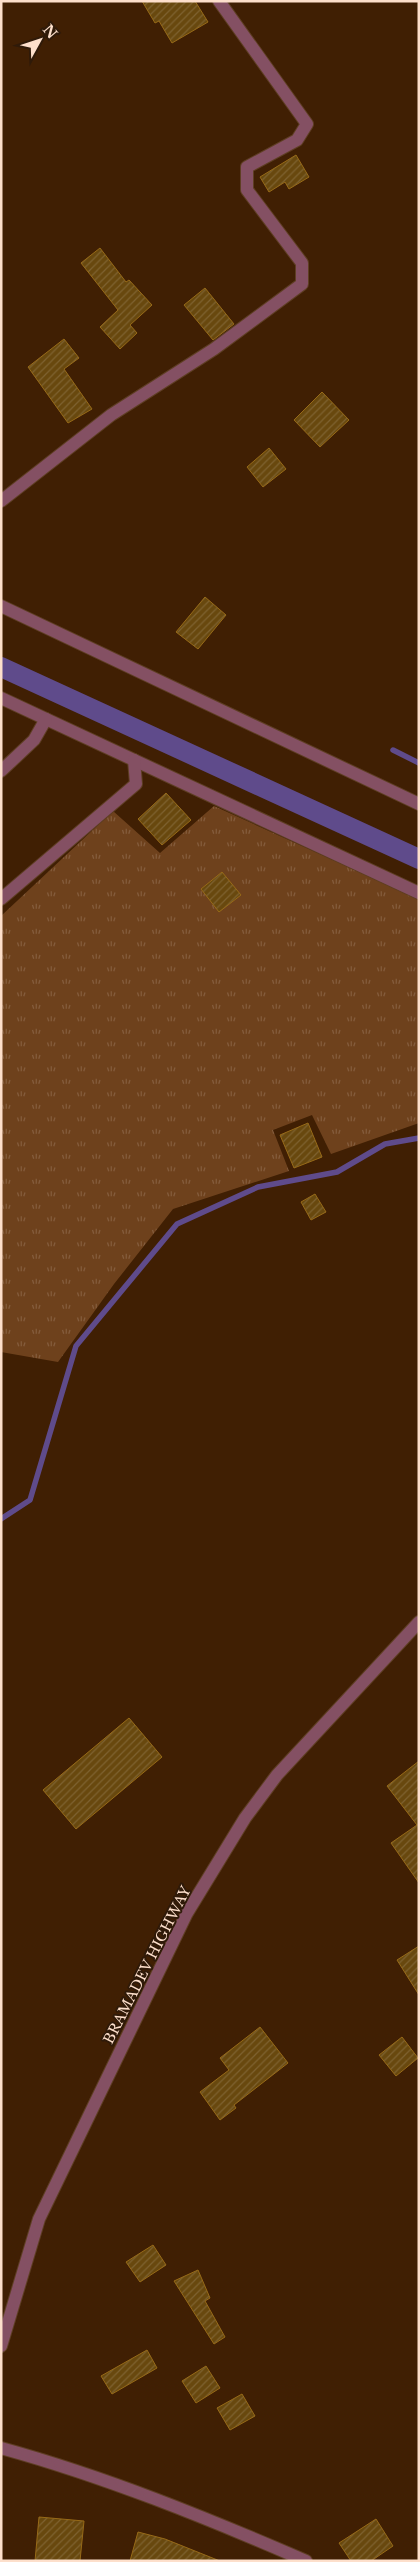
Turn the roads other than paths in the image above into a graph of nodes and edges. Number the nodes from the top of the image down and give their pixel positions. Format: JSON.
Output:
{"nodes":[{"id":1,"x":219,"y":1,"type":"edge"},
{"id":2,"x":1,"y":501,"type":"edge"},
{"id":3,"x":1,"y":606,"type":"edge"},
{"id":4,"x":1,"y":698,"type":"edge"},
{"id":5,"x":46,"y":719,"type":"junction"},
{"id":6,"x":134,"y":760,"type":"junction"},
{"id":7,"x":1,"y":771,"type":"edge"},
{"id":8,"x":419,"y":804,"type":"edge"},
{"id":9,"x":419,"y":893,"type":"edge"},
{"id":10,"x":1,"y":899,"type":"edge"},
{"id":11,"x":419,"y":1622,"type":"edge"},
{"id":12,"x":1,"y":2346,"type":"edge"},
{"id":13,"x":1,"y":2448,"type":"edge"},
{"id":14,"x":306,"y":2561,"type":"edge"}],
"edges":[{"from":1,"to":2,"type":"street"},
{"from":3,"to":8,"type":"street"},
{"from":4,"to":5,"type":"street"},
{"from":5,"to":6,"type":"street"},
{"from":5,"to":7,"type":"street"},
{"from":6,"to":9,"type":"street"},
{"from":6,"to":10,"type":"street"},
{"from":11,"to":12,"type":"street","name":"BRAMADEV HIGHWAY"},
{"from":13,"to":14,"type":"street"}]}
